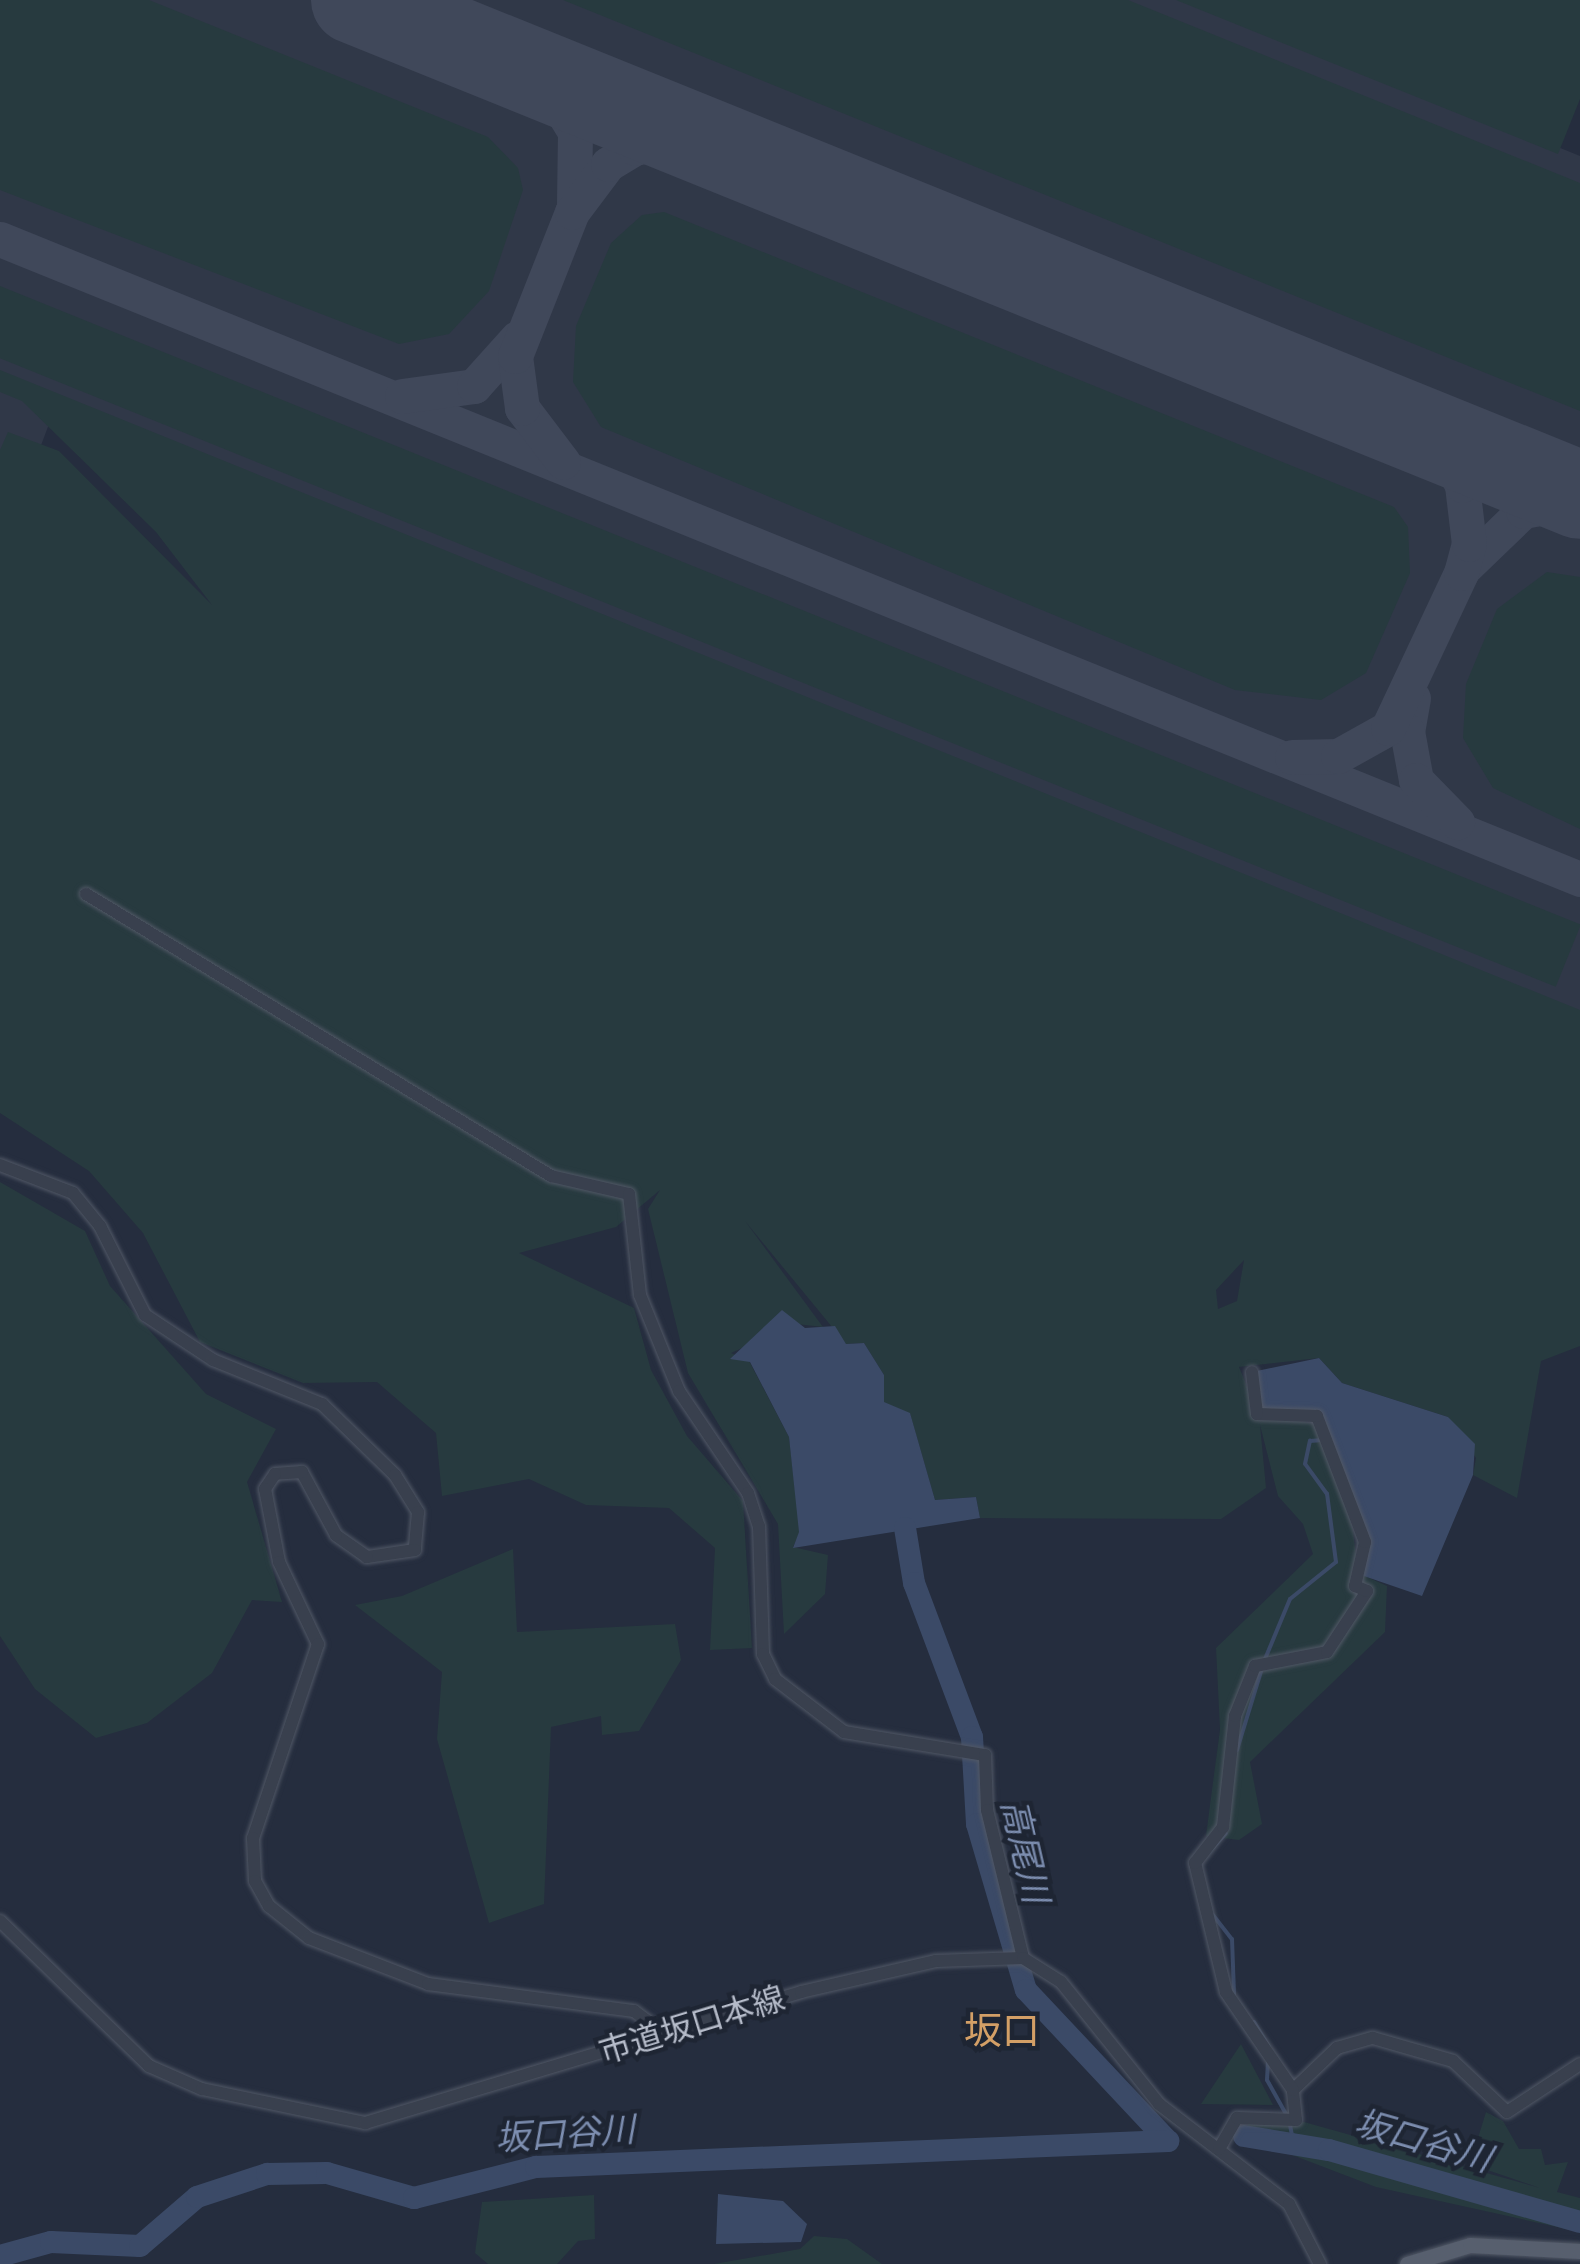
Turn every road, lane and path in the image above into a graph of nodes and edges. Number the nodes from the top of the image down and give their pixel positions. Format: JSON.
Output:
{"nodes":[{"id":1,"x":86,"y":894,"type":"dead end"},
{"id":2,"x":0,"y":1165,"type":"edge"},
{"id":3,"x":1252,"y":1372,"type":"dead end"},
{"id":4,"x":0,"y":1921,"type":"edge"},
{"id":5,"x":1022,"y":1958,"type":"junction"},
{"id":6,"x":663,"y":2033,"type":"junction"},
{"id":7,"x":1580,"y":2064,"type":"edge"},
{"id":8,"x":1293,"y":2090,"type":"junction"},
{"id":9,"x":1219,"y":2149,"type":"junction"},
{"id":10,"x":1580,"y":2251,"type":"edge"},
{"id":11,"x":1320,"y":2264,"type":"edge"},
{"id":12,"x":1408,"y":2264,"type":"edge"}],
"edges":[{"from":1,"to":5,"type":"street"},
{"from":2,"to":6,"type":"street"},
{"from":3,"to":8,"type":"street"},
{"from":4,"to":6,"type":"street","name":"市道坂口本線"},
{"from":5,"to":6,"type":"street","name":"市道坂口本線"},
{"from":5,"to":9,"type":"street","name":"市道坂口本線"},
{"from":7,"to":8,"type":"street"},
{"from":8,"to":9,"type":"street"},
{"from":9,"to":11,"type":"street","name":"市道坂口本線"},
{"from":10,"to":12,"type":"main road"}]}
